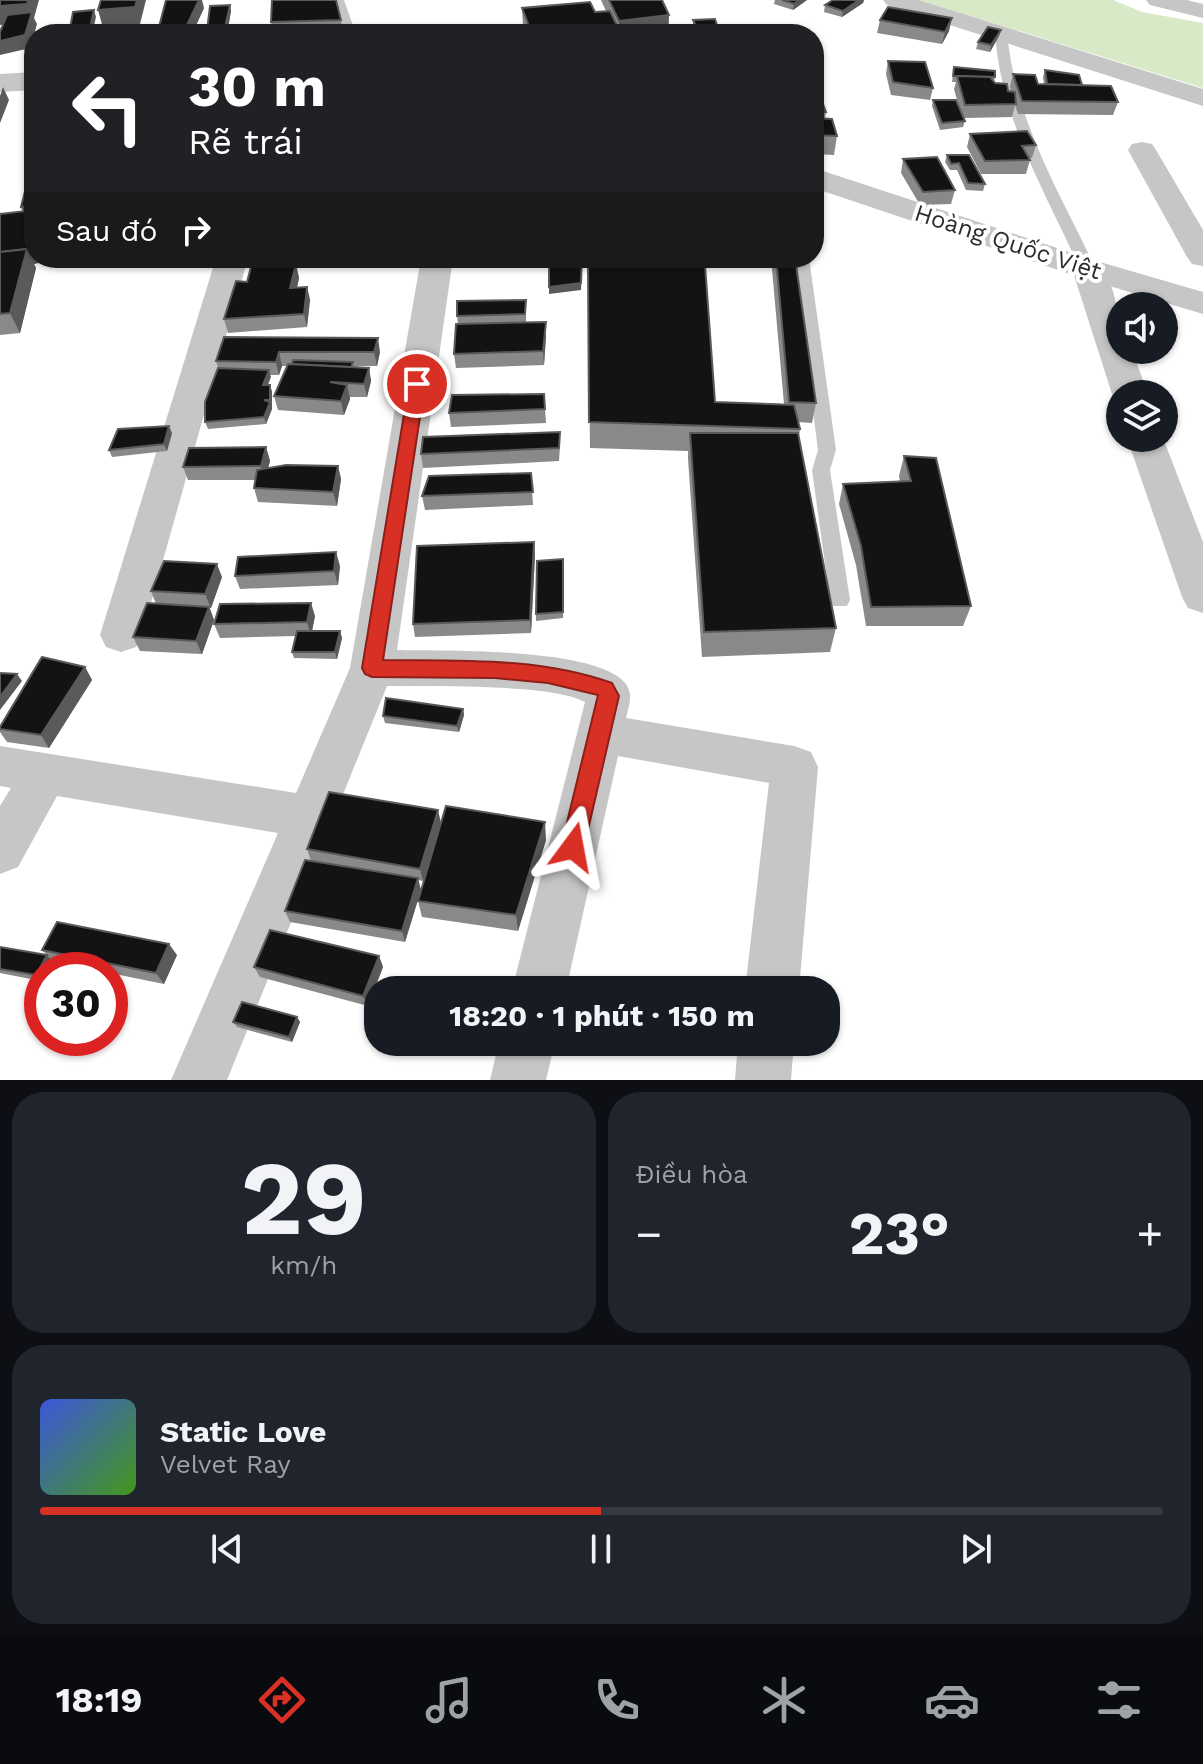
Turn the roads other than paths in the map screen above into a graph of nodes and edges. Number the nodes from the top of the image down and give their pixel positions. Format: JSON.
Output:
{"nodes":[{"id":1,"x":338,"y":0,"type":"edge"},
{"id":2,"x":895,"y":0,"type":"edge"},
{"id":3,"x":1158,"y":0,"type":"edge"},
{"id":4,"x":1203,"y":11,"type":"edge"},
{"id":5,"x":346,"y":24,"type":"edge"},
{"id":6,"x":1001,"y":31,"type":"junction"},
{"id":7,"x":24,"y":82,"type":"edge"},
{"id":8,"x":0,"y":83,"type":"edge"},
{"id":9,"x":1203,"y":98,"type":"edge"},
{"id":10,"x":1142,"y":150,"type":"dead end"},
{"id":11,"x":824,"y":181,"type":"edge"},
{"id":12,"x":1203,"y":257,"type":"edge"},
{"id":13,"x":229,"y":268,"type":"edge"},
{"id":14,"x":435,"y":268,"type":"edge"},
{"id":15,"x":688,"y":268,"type":"edge"},
{"id":16,"x":802,"y":268,"type":"edge"},
{"id":17,"x":1088,"y":269,"type":"junction"},
{"id":18,"x":689,"y":282,"type":"edge"},
{"id":19,"x":1203,"y":303,"type":"edge"},
{"id":20,"x":1125,"y":380,"type":"edge"},
{"id":21,"x":1150,"y":452,"type":"edge"},
{"id":22,"x":1203,"y":597,"type":"edge"},
{"id":23,"x":840,"y":600,"type":"dead end"},
{"id":24,"x":121,"y":635,"type":"dead end"},
{"id":25,"x":372,"y":668,"type":"junction"},
{"id":26,"x":600,"y":733,"type":"junction"},
{"id":27,"x":23,"y":770,"type":"edge"},
{"id":28,"x":311,"y":817,"type":"junction"},
{"id":29,"x":0,"y":851,"type":"edge"},
{"id":30,"x":542,"y":976,"type":"edge"},
{"id":31,"x":773,"y":976,"type":"edge"},
{"id":32,"x":524,"y":1056,"type":"edge"},
{"id":33,"x":765,"y":1056,"type":"edge"},
{"id":34,"x":199,"y":1080,"type":"edge"},
{"id":35,"x":518,"y":1080,"type":"edge"},
{"id":36,"x":763,"y":1080,"type":"edge"}],
"edges":[{"from":1,"to":5,"type":"lane"},
{"from":2,"to":6,"type":"street"},
{"from":3,"to":4,"type":"street"},
{"from":6,"to":9,"type":"street"},
{"from":6,"to":17,"type":"lane"},
{"from":7,"to":8,"type":"street"},
{"from":10,"to":12,"type":"street"},
{"from":11,"to":17,"type":"street","name":"Hoàng Quốc Việt"},
{"from":13,"to":24,"type":"street"},
{"from":14,"to":25,"type":"street"},
{"from":15,"to":18,"type":"lane"},
{"from":16,"to":23,"type":"lane"},
{"from":17,"to":19,"type":"street","name":"Hoàng Quốc Việt"},
{"from":17,"to":20,"type":"street"},
{"from":21,"to":22,"type":"street"},
{"from":25,"to":26,"type":"street"},
{"from":25,"to":28,"type":"street"},
{"from":26,"to":30,"type":"street"},
{"from":26,"to":31,"type":"street"},
{"from":27,"to":28,"type":"street"},
{"from":27,"to":29,"type":"street"},
{"from":28,"to":34,"type":"street"},
{"from":32,"to":35,"type":"street"},
{"from":33,"to":36,"type":"street"}]}
